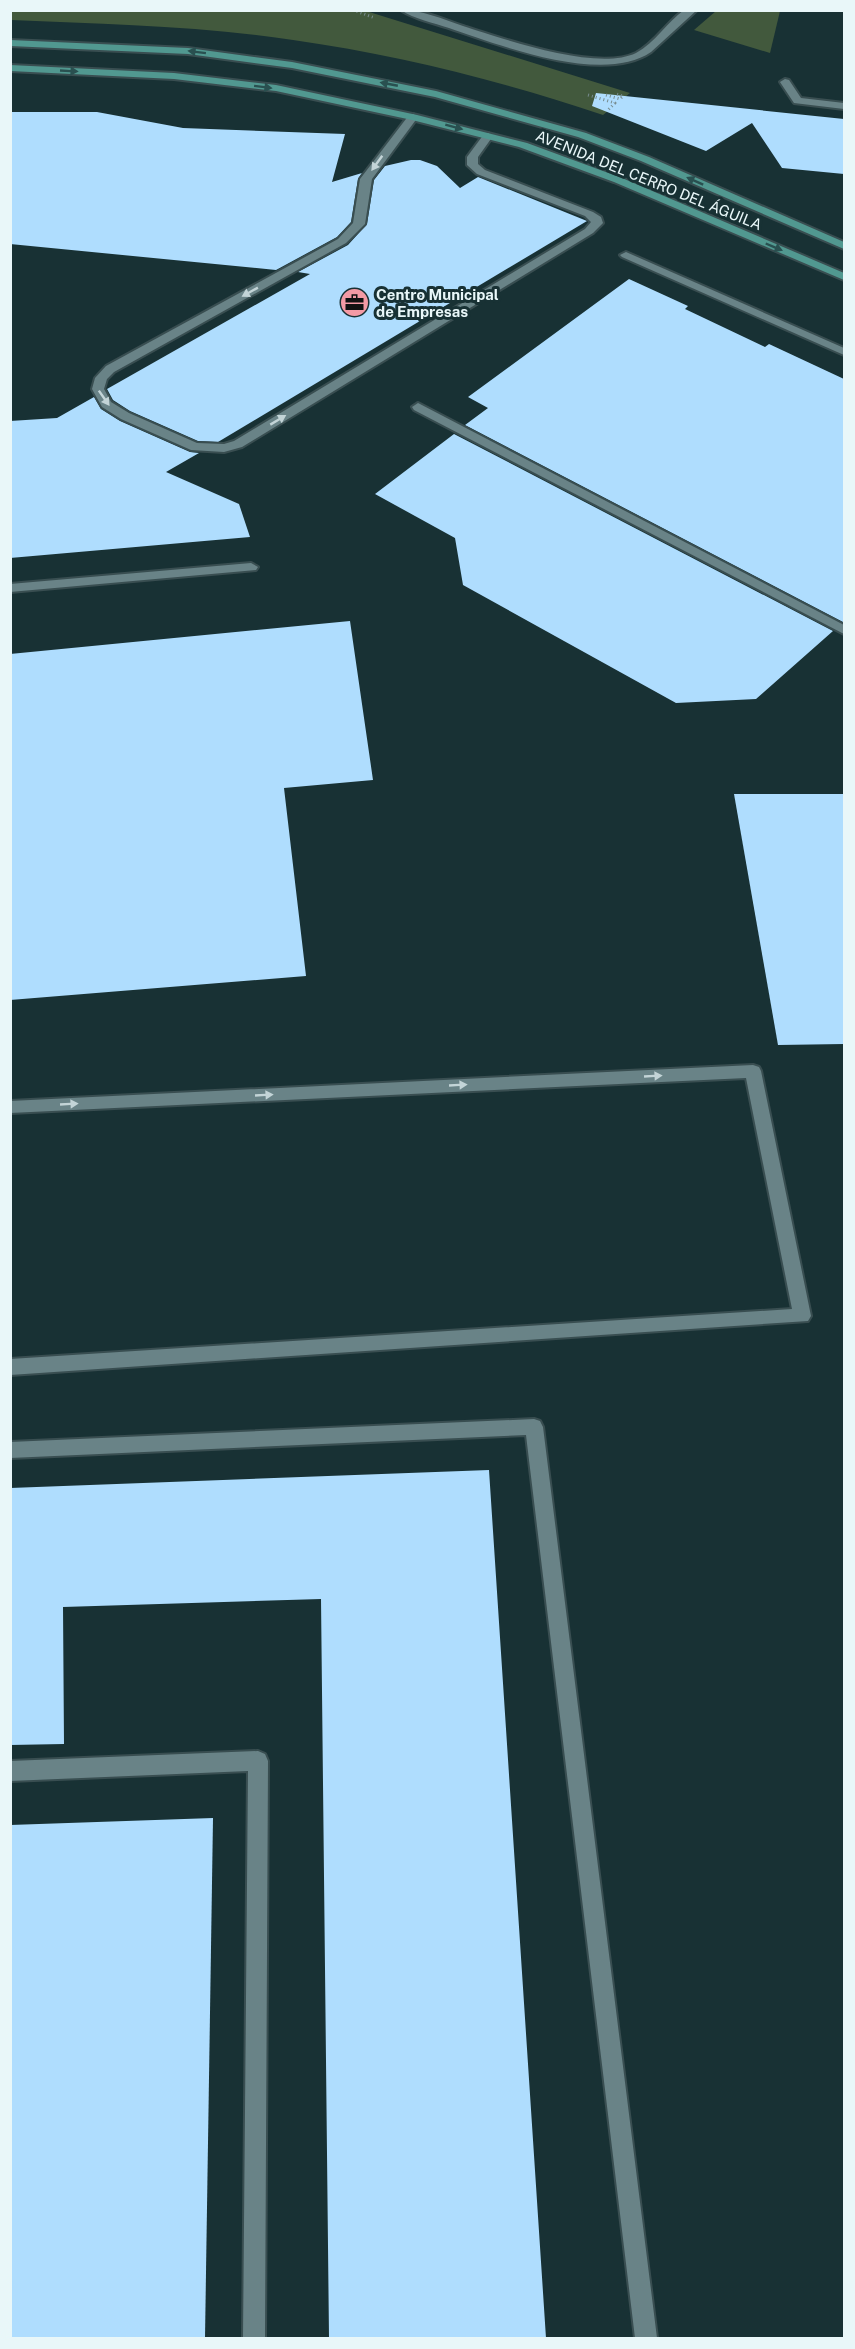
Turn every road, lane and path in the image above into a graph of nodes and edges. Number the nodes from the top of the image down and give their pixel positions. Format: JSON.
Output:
{"nodes":[{"id":1,"x":406,"y":10,"type":"edge"},
{"id":2,"x":692,"y":10,"type":"edge"},
{"id":3,"x":681,"y":14,"type":"edge"},
{"id":4,"x":10,"y":43,"type":"edge"},
{"id":5,"x":10,"y":68,"type":"edge"},
{"id":6,"x":785,"y":82,"type":"dead end"},
{"id":7,"x":844,"y":106,"type":"edge"},
{"id":8,"x":413,"y":117,"type":"junction"},
{"id":9,"x":488,"y":136,"type":"junction"},
{"id":10,"x":844,"y":246,"type":"edge"},
{"id":11,"x":626,"y":255,"type":"dead end"},
{"id":12,"x":844,"y":277,"type":"edge"},
{"id":13,"x":844,"y":352,"type":"edge"},
{"id":14,"x":418,"y":407,"type":"dead end"},
{"id":15,"x":251,"y":567,"type":"dead end"},
{"id":16,"x":10,"y":588,"type":"edge"},
{"id":17,"x":844,"y":630,"type":"edge"},
{"id":18,"x":10,"y":1107,"type":"edge"},
{"id":19,"x":10,"y":1367,"type":"edge"},
{"id":20,"x":10,"y":1450,"type":"edge"},
{"id":21,"x":10,"y":1771,"type":"edge"},
{"id":22,"x":254,"y":2338,"type":"edge"},
{"id":23,"x":646,"y":2338,"type":"edge"}],
"edges":[{"from":1,"to":3,"type":"street"},
{"from":2,"to":3,"type":"street"},
{"from":10,"to":4,"type":"main road","name":"AVENIDA DEL CERRO DEL ÁGUILA","one_way":true},
{"from":5,"to":8,"type":"main road","name":"AVENIDA DEL CERRO DEL ÁGUILA","one_way":true},
{"from":6,"to":7,"type":"street"},
{"from":8,"to":9,"type":"main road","name":"AVENIDA DEL CERRO DEL ÁGUILA","one_way":true},
{"from":8,"to":9,"type":"street","one_way":true},
{"from":9,"to":12,"type":"main road","name":"AVENIDA DEL CERRO DEL ÁGUILA","one_way":true},
{"from":11,"to":13,"type":"street"},
{"from":14,"to":17,"type":"street"},
{"from":15,"to":16,"type":"street"},
{"from":18,"to":19,"type":"street","one_way":true},
{"from":20,"to":23,"type":"street"},
{"from":21,"to":22,"type":"street"}]}
